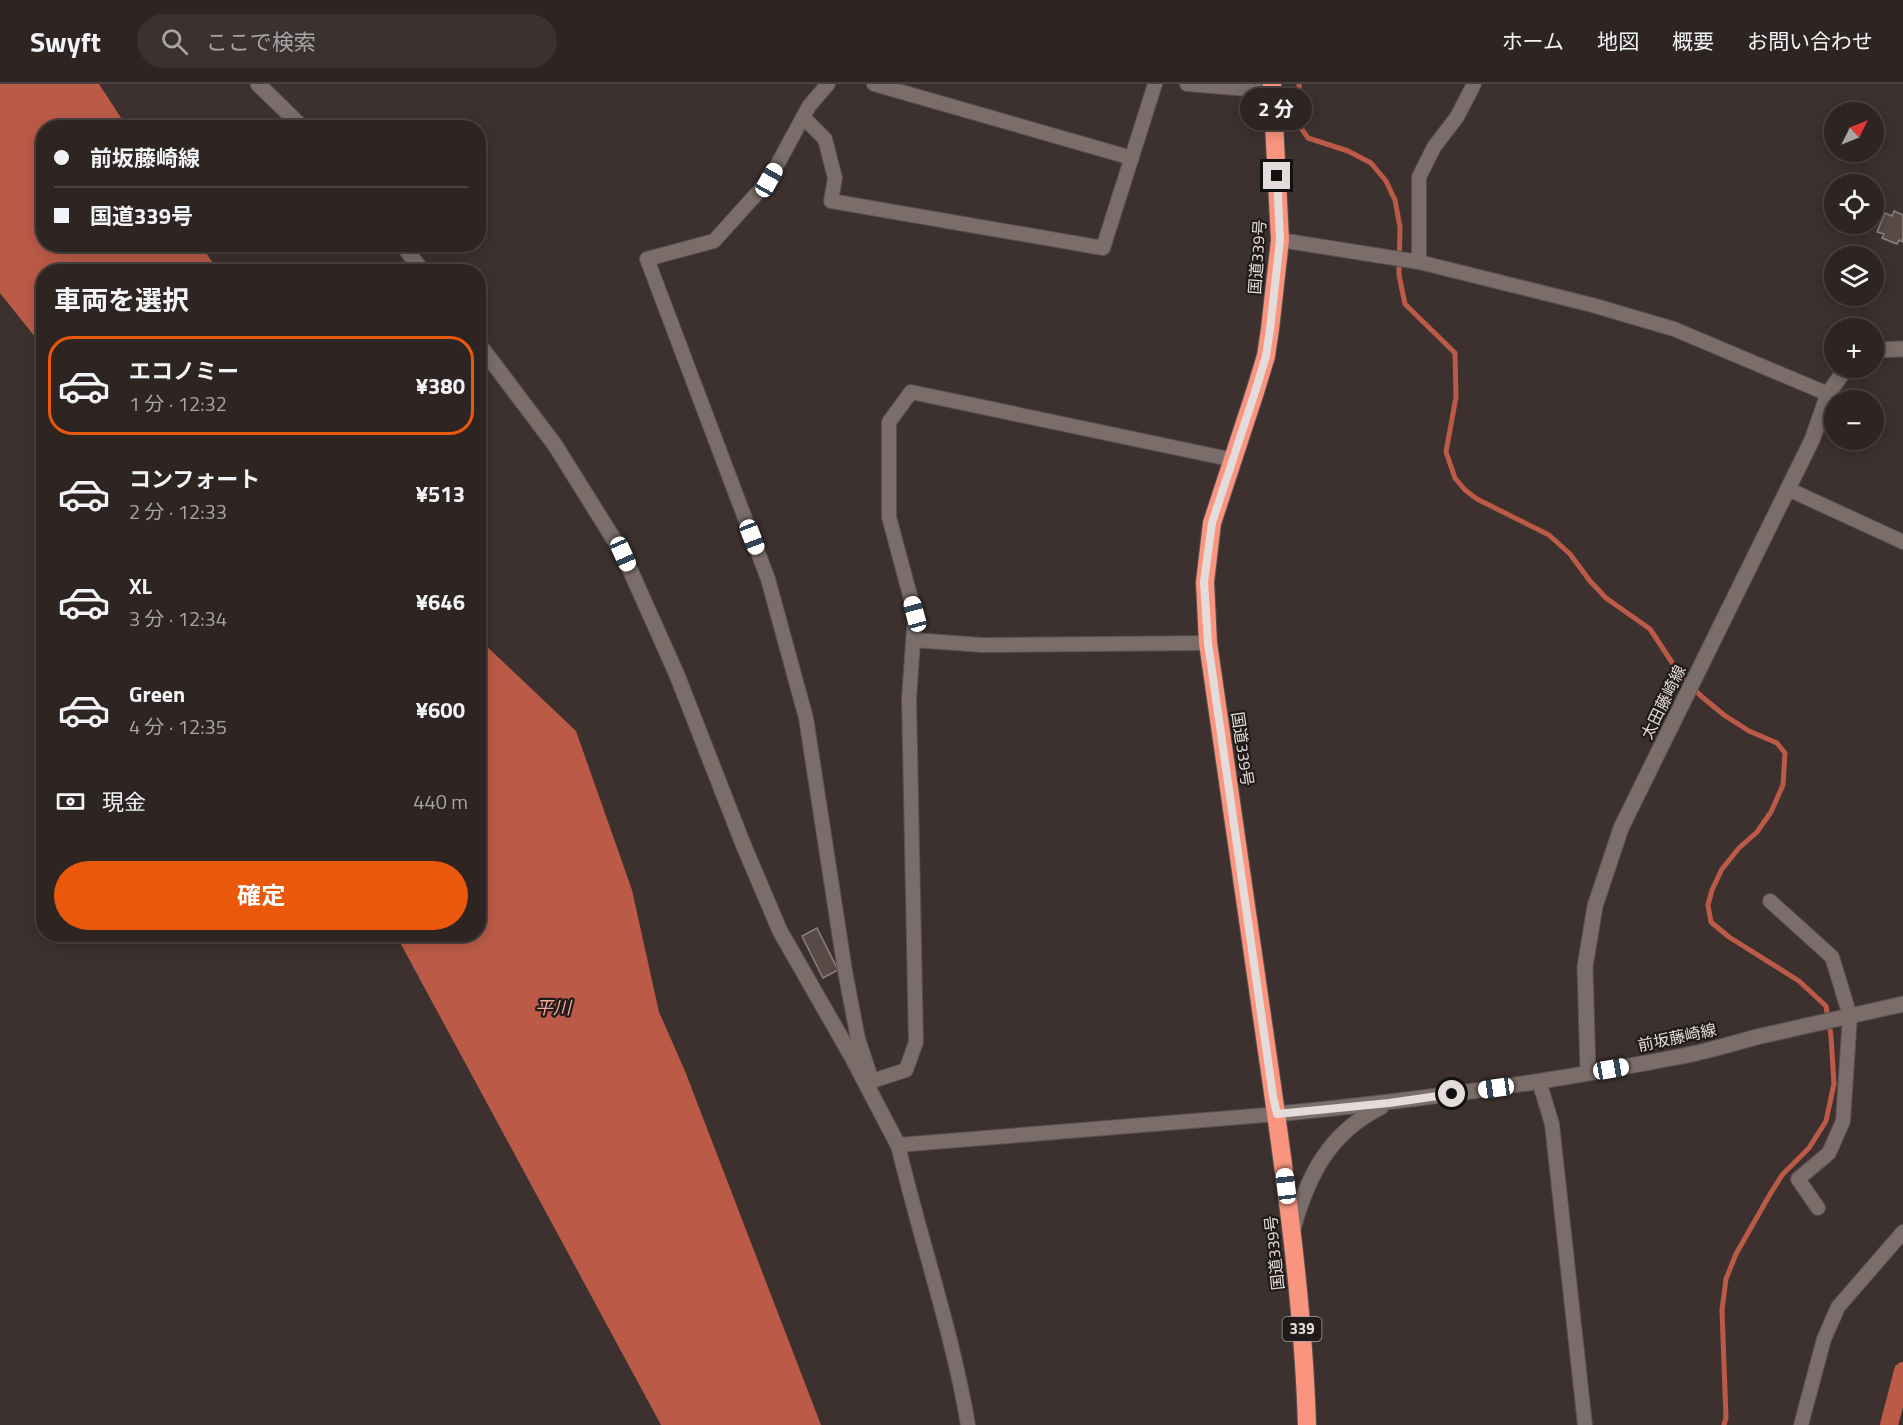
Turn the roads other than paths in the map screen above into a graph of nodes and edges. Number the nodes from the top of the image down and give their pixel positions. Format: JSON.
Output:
{"nodes":[{"id":1,"x":258,"y":84,"type":"edge"},
{"id":2,"x":828,"y":84,"type":"edge"},
{"id":3,"x":874,"y":84,"type":"edge"},
{"id":4,"x":1155,"y":84,"type":"edge"},
{"id":5,"x":1187,"y":84,"type":"edge"},
{"id":6,"x":1474,"y":84,"type":"edge"},
{"id":7,"x":1272,"y":87,"type":"edge"},
{"id":8,"x":803,"y":117,"type":"junction"},
{"id":9,"x":295,"y":120,"type":"edge"},
{"id":10,"x":1131,"y":158,"type":"junction"},
{"id":11,"x":1280,"y":240,"type":"junction"},
{"id":12,"x":1419,"y":262,"type":"junction"},
{"id":13,"x":1903,"y":349,"type":"edge"},
{"id":14,"x":1884,"y":350,"type":"edge"},
{"id":15,"x":486,"y":354,"type":"edge"},
{"id":16,"x":1824,"y":392,"type":"edge"},
{"id":17,"x":1824,"y":406,"type":"edge"},
{"id":18,"x":1234,"y":460,"type":"junction"},
{"id":19,"x":1788,"y":489,"type":"junction"},
{"id":20,"x":1903,"y":542,"type":"edge"},
{"id":21,"x":913,"y":640,"type":"junction"},
{"id":22,"x":1208,"y":643,"type":"junction"},
{"id":23,"x":1770,"y":901,"type":"dead end"},
{"id":24,"x":1903,"y":1004,"type":"edge"},
{"id":25,"x":1850,"y":1016,"type":"junction"},
{"id":26,"x":1588,"y":1072,"type":"junction"},
{"id":27,"x":1539,"y":1081,"type":"junction"},
{"id":28,"x":870,"y":1086,"type":"junction"},
{"id":29,"x":1389,"y":1103,"type":"junction"},
{"id":30,"x":1277,"y":1114,"type":"junction"},
{"id":31,"x":898,"y":1145,"type":"junction"},
{"id":32,"x":1818,"y":1208,"type":"dead end"},
{"id":33,"x":1903,"y":1232,"type":"edge"},
{"id":34,"x":1292,"y":1233,"type":"junction"},
{"id":35,"x":968,"y":1425,"type":"edge"},
{"id":36,"x":1307,"y":1425,"type":"edge"},
{"id":37,"x":1585,"y":1425,"type":"edge"},
{"id":38,"x":1801,"y":1425,"type":"edge"}],
"edges":[{"from":1,"to":9,"type":"main road"},
{"from":2,"to":8,"type":"street"},
{"from":3,"to":10,"type":"street"},
{"from":4,"to":10,"type":"street"},
{"from":5,"to":7,"type":"street"},
{"from":6,"to":12,"type":"street"},
{"from":7,"to":11,"type":"highway","name":"国道339号","number":"339"},
{"from":8,"to":10,"type":"street"},
{"from":8,"to":28,"type":"street"},
{"from":11,"to":12,"type":"street"},
{"from":11,"to":18,"type":"highway","name":"国道339号","number":"339"},
{"from":12,"to":16,"type":"street"},
{"from":13,"to":14,"type":"main road"},
{"from":15,"to":28,"type":"main road"},
{"from":17,"to":19,"type":"main road","name":"太田藤崎線"},
{"from":18,"to":21,"type":"street"},
{"from":18,"to":22,"type":"highway","name":"国道339号","number":"339"},
{"from":19,"to":20,"type":"street"},
{"from":19,"to":26,"type":"main road","name":"太田藤崎線"},
{"from":21,"to":22,"type":"street"},
{"from":21,"to":28,"type":"street"},
{"from":22,"to":30,"type":"highway","name":"国道339号","number":"339"},
{"from":23,"to":25,"type":"street"},
{"from":24,"to":25,"type":"main road","name":"前坂藤崎線"},
{"from":25,"to":26,"type":"main road","name":"前坂藤崎線"},
{"from":25,"to":32,"type":"street"},
{"from":26,"to":27,"type":"main road","name":"前坂藤崎線"},
{"from":27,"to":29,"type":"main road","name":"前坂藤崎線"},
{"from":27,"to":37,"type":"street"},
{"from":28,"to":31,"type":"main road"},
{"from":29,"to":30,"type":"main road","name":"前坂藤崎線"},
{"from":29,"to":34,"type":"main road"},
{"from":30,"to":31,"type":"street"},
{"from":30,"to":34,"type":"highway","name":"国道339号","number":"339"},
{"from":31,"to":35,"type":"street"},
{"from":33,"to":38,"type":"street"},
{"from":34,"to":36,"type":"highway","name":"国道339号","number":"339"}]}
